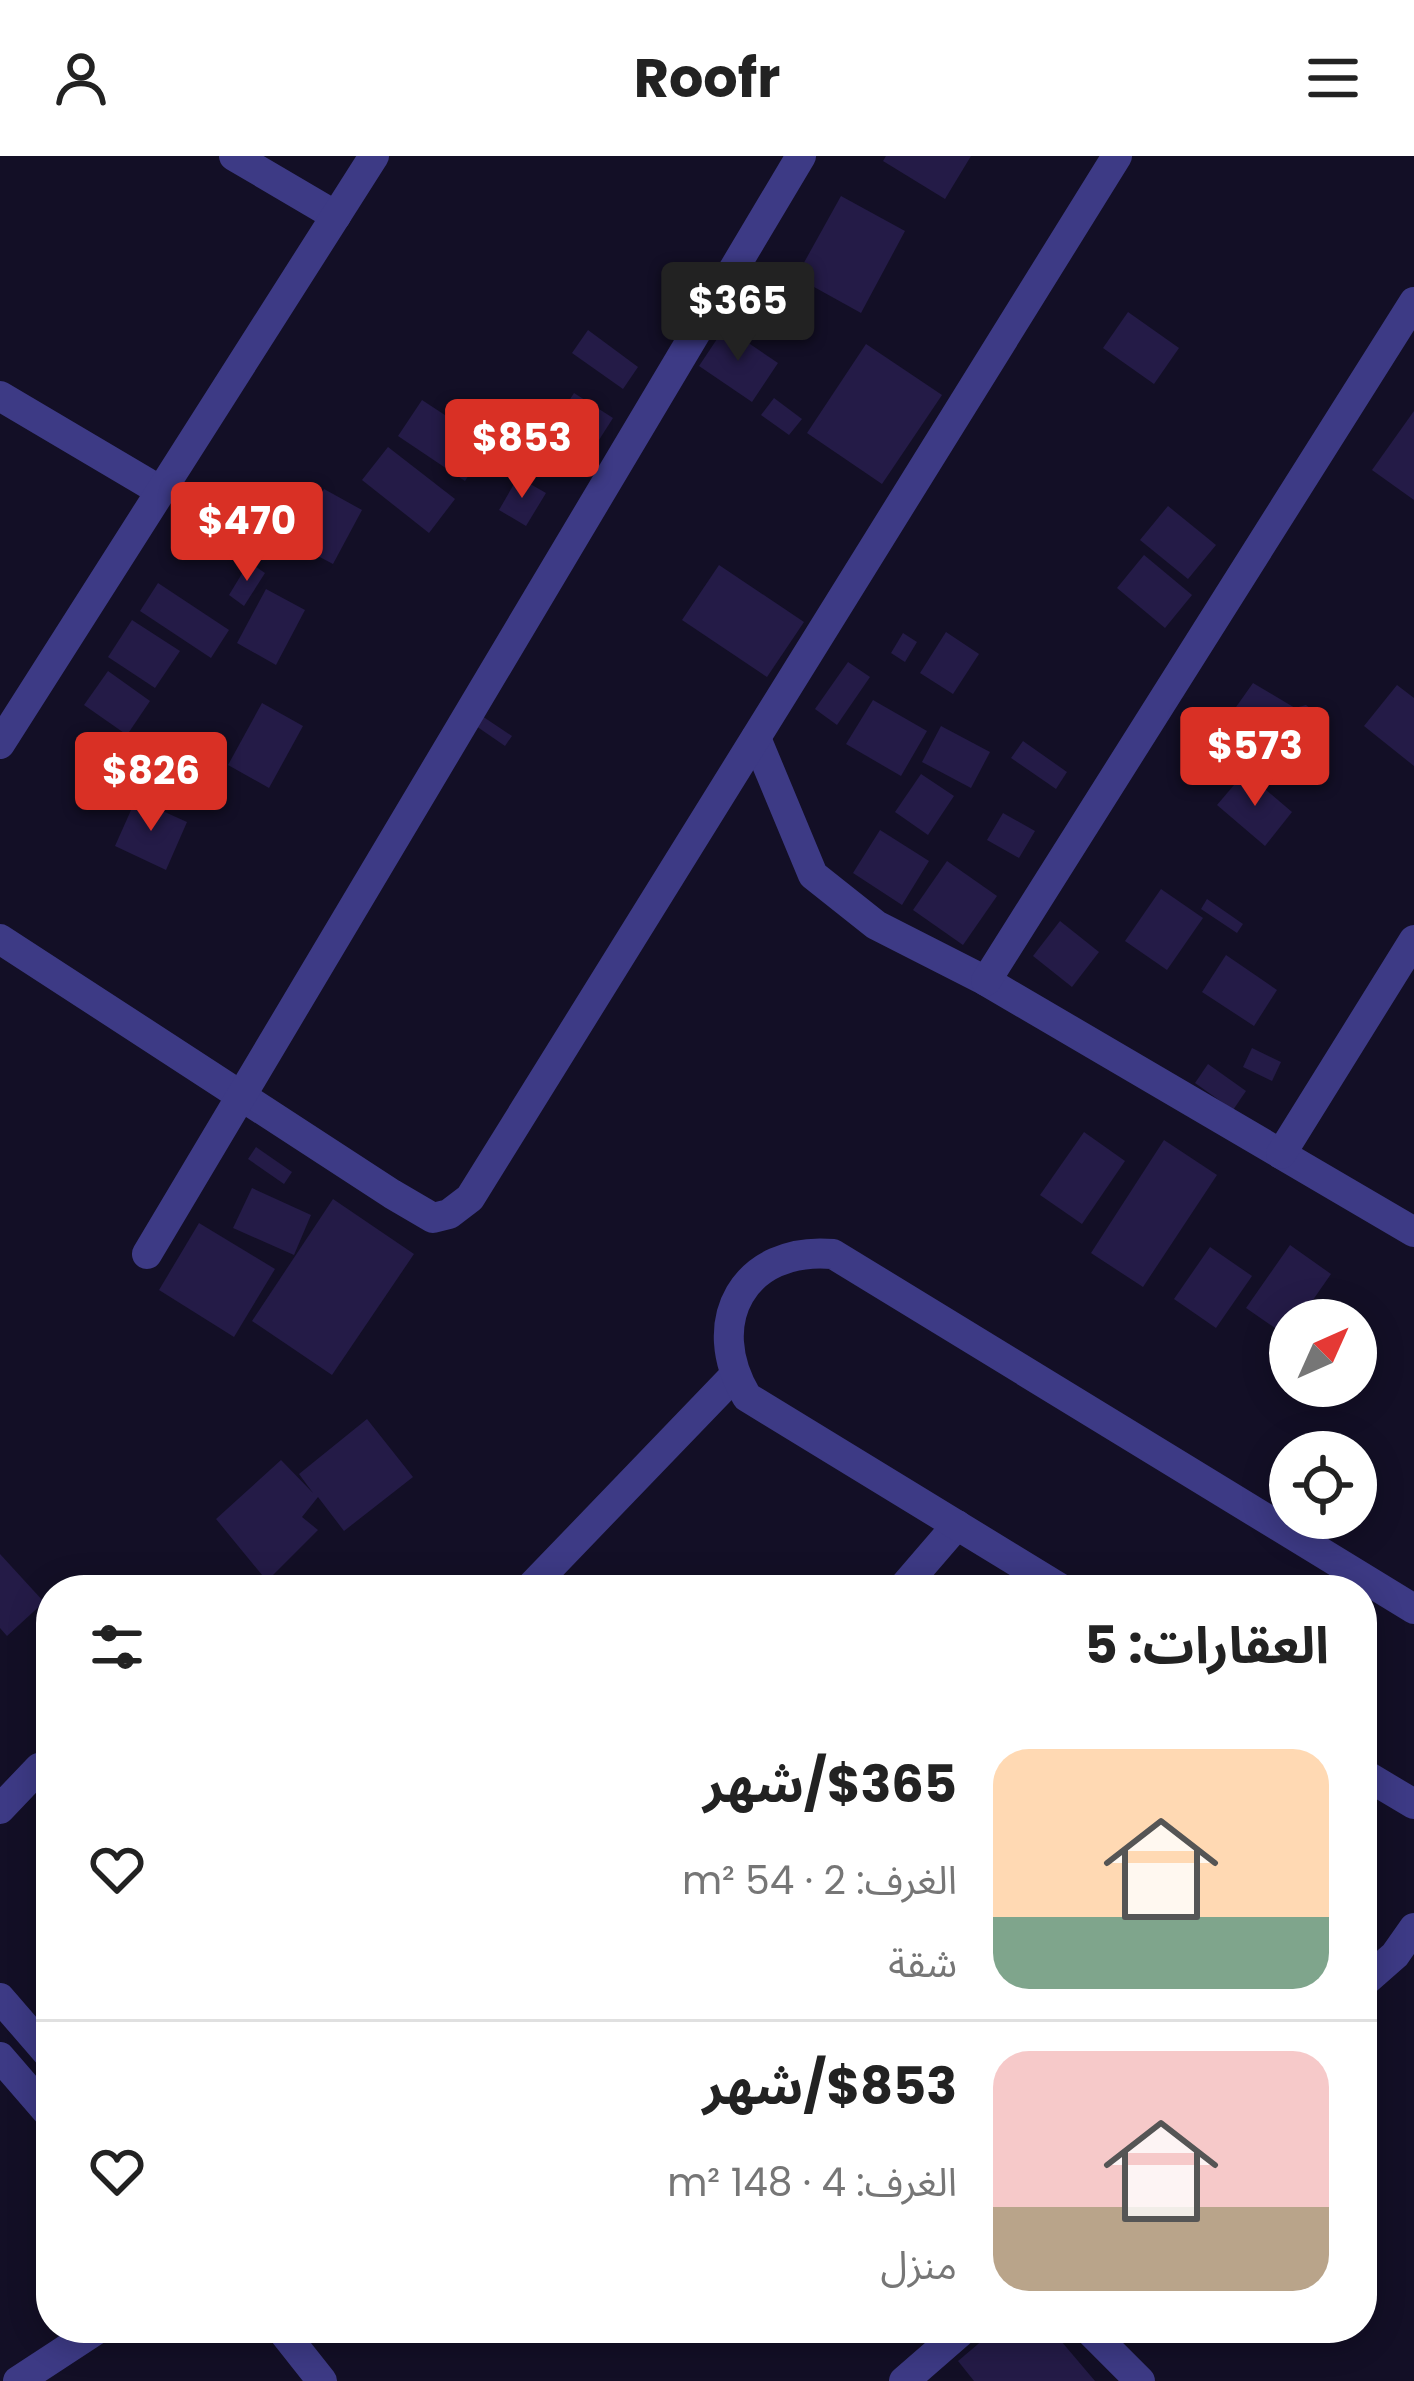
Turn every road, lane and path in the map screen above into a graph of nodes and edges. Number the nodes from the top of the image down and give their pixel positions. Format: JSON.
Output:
{"nodes":[{"id":1,"x":234,"y":156,"type":"edge"},
{"id":2,"x":374,"y":156,"type":"edge"},
{"id":3,"x":801,"y":156,"type":"edge"},
{"id":4,"x":1117,"y":156,"type":"edge"},
{"id":5,"x":336,"y":216,"type":"junction"},
{"id":6,"x":1414,"y":302,"type":"edge"},
{"id":7,"x":0,"y":396,"type":"edge"},
{"id":8,"x":159,"y":490,"type":"junction"},
{"id":9,"x":756,"y":738,"type":"junction"},
{"id":10,"x":0,"y":744,"type":"edge"},
{"id":11,"x":0,"y":939,"type":"edge"},
{"id":12,"x":1414,"y":940,"type":"edge"},
{"id":13,"x":986,"y":981,"type":"junction"},
{"id":14,"x":238,"y":1096,"type":"junction"},
{"id":15,"x":1281,"y":1154,"type":"junction"},
{"id":16,"x":1414,"y":1232,"type":"edge"},
{"id":17,"x":147,"y":1254,"type":"dead end"},
{"id":18,"x":734,"y":1376,"type":"junction"},
{"id":19,"x":957,"y":1525,"type":"junction"},
{"id":20,"x":542,"y":1575,"type":"edge"},
{"id":21,"x":914,"y":1575,"type":"edge"},
{"id":22,"x":1039,"y":1575,"type":"edge"},
{"id":23,"x":1357,"y":1575,"type":"edge"},
{"id":24,"x":1377,"y":1587,"type":"edge"},
{"id":25,"x":1414,"y":1610,"type":"edge"},
{"id":26,"x":36,"y":1771,"type":"edge"},
{"id":27,"x":1377,"y":1782,"type":"edge"},
{"id":28,"x":1414,"y":1804,"type":"edge"},
{"id":29,"x":0,"y":1809,"type":"edge"},
{"id":30,"x":1414,"y":1928,"type":"edge"},
{"id":31,"x":1377,"y":1971,"type":"edge"},
{"id":32,"x":0,"y":1998,"type":"edge"},
{"id":33,"x":36,"y":2039,"type":"edge"},
{"id":34,"x":0,"y":2057,"type":"edge"},
{"id":35,"x":36,"y":2099,"type":"edge"},
{"id":36,"x":76,"y":2343,"type":"edge"},
{"id":37,"x":292,"y":2343,"type":"edge"},
{"id":38,"x":947,"y":2343,"type":"edge"},
{"id":39,"x":1102,"y":2343,"type":"edge"},
{"id":40,"x":18,"y":2381,"type":"edge"},
{"id":41,"x":322,"y":2381,"type":"edge"},
{"id":42,"x":904,"y":2381,"type":"edge"},
{"id":43,"x":1141,"y":2381,"type":"edge"}],
"edges":[{"from":1,"to":5,"type":"street"},
{"from":2,"to":5,"type":"street"},
{"from":3,"to":14,"type":"street"},
{"from":4,"to":9,"type":"street"},
{"from":5,"to":8,"type":"street"},
{"from":6,"to":13,"type":"street"},
{"from":7,"to":8,"type":"street"},
{"from":8,"to":10,"type":"street"},
{"from":9,"to":13,"type":"street"},
{"from":9,"to":14,"type":"street"},
{"from":11,"to":14,"type":"street"},
{"from":12,"to":15,"type":"street"},
{"from":13,"to":15,"type":"street"},
{"from":14,"to":17,"type":"street"},
{"from":15,"to":16,"type":"street"},
{"from":18,"to":19,"type":"street"},
{"from":18,"to":20,"type":"street"},
{"from":18,"to":23,"type":"street"},
{"from":19,"to":21,"type":"street"},
{"from":19,"to":22,"type":"street"},
{"from":24,"to":25,"type":"street"},
{"from":26,"to":29,"type":"street"},
{"from":27,"to":28,"type":"street"},
{"from":30,"to":31,"type":"street"},
{"from":32,"to":33,"type":"street"},
{"from":34,"to":35,"type":"street"},
{"from":36,"to":40,"type":"street"},
{"from":37,"to":41,"type":"street"},
{"from":38,"to":42,"type":"street"},
{"from":39,"to":43,"type":"street"}]}
